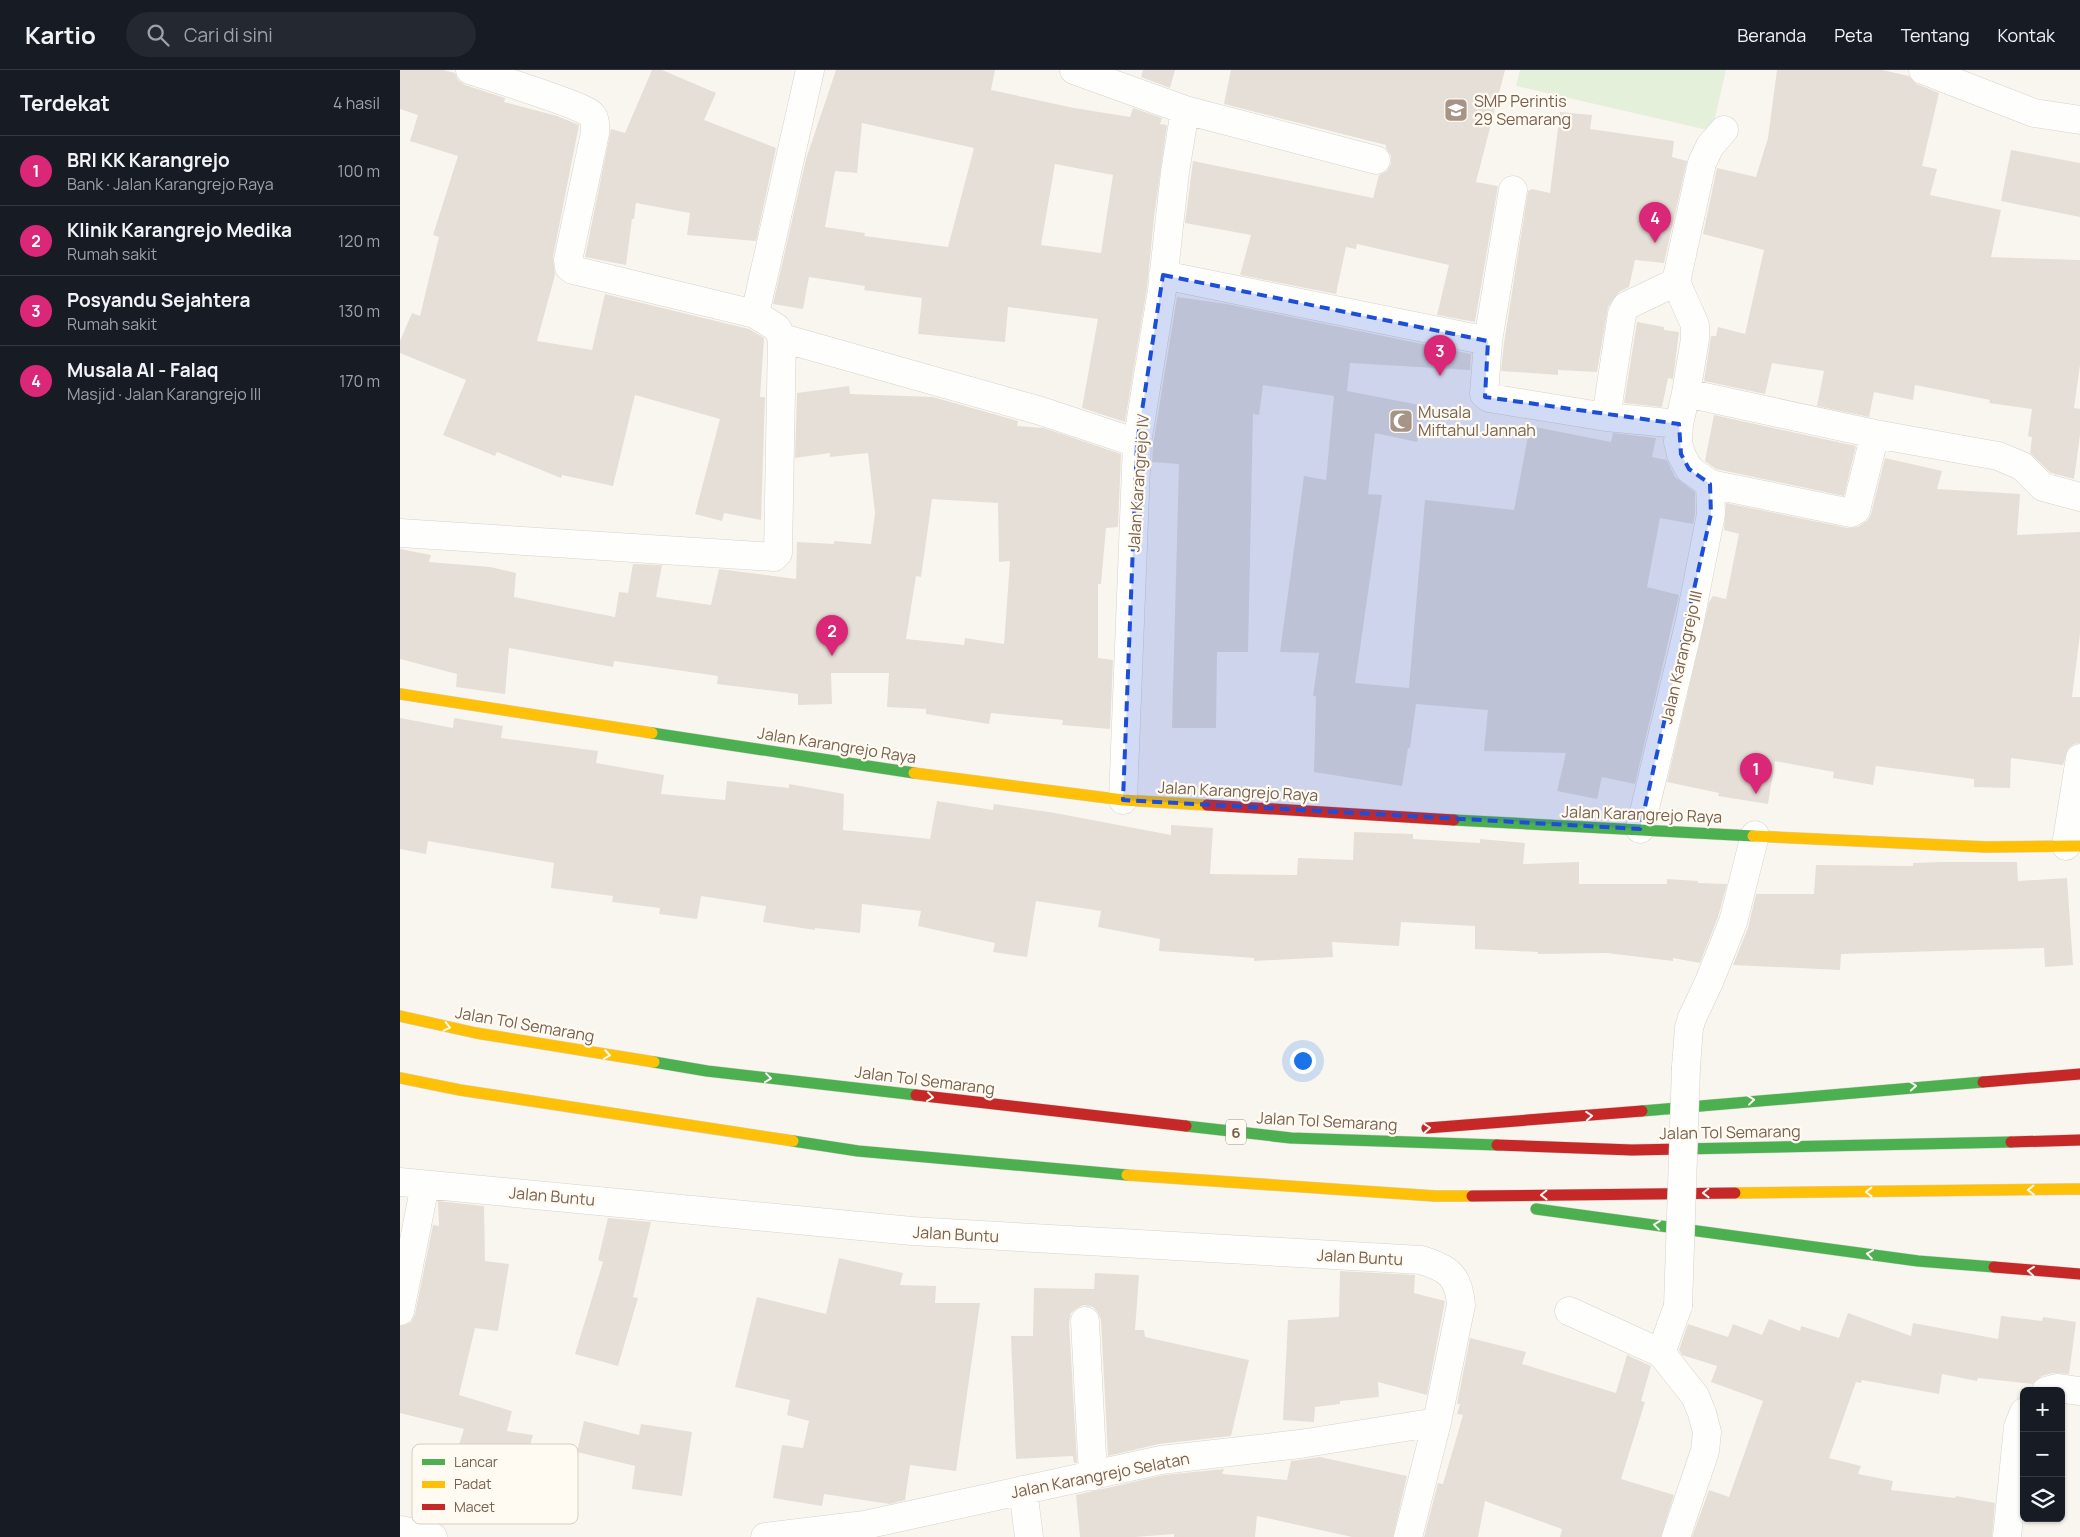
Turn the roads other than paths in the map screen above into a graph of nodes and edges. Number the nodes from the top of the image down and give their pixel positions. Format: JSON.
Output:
{"nodes":[{"id":1,"x":470,"y":70,"type":"edge"},
{"id":2,"x":810,"y":70,"type":"edge"},
{"id":3,"x":1074,"y":70,"type":"edge"},
{"id":4,"x":1923,"y":70,"type":"edge"},
{"id":5,"x":1185,"y":110,"type":"junction"},
{"id":6,"x":2080,"y":120,"type":"edge"},
{"id":7,"x":1724,"y":130,"type":"dead end"},
{"id":8,"x":1376,"y":160,"type":"dead end"},
{"id":9,"x":1513,"y":190,"type":"dead end"},
{"id":10,"x":1163,"y":275,"type":"junction"},
{"id":11,"x":1676,"y":282,"type":"junction"},
{"id":12,"x":755,"y":314,"type":"junction"},
{"id":13,"x":782,"y":338,"type":"junction"},
{"id":14,"x":1488,"y":341,"type":"junction"},
{"id":15,"x":1686,"y":393,"type":"junction"},
{"id":16,"x":1606,"y":417,"type":"junction"},
{"id":17,"x":1679,"y":424,"type":"junction"},
{"id":18,"x":1876,"y":434,"type":"junction"},
{"id":19,"x":1137,"y":443,"type":"junction"},
{"id":20,"x":1710,"y":484,"type":"junction"},
{"id":21,"x":2080,"y":497,"type":"edge"},
{"id":22,"x":400,"y":533,"type":"edge"},
{"id":23,"x":400,"y":694,"type":"edge"},
{"id":24,"x":2080,"y":758,"type":"edge"},
{"id":25,"x":1123,"y":800,"type":"junction"},
{"id":26,"x":1640,"y":829,"type":"junction"},
{"id":27,"x":1755,"y":835,"type":"junction"},
{"id":28,"x":2073,"y":846,"type":"edge"},
{"id":29,"x":400,"y":1016,"type":"edge"},
{"id":30,"x":2080,"y":1074,"type":"edge"},
{"id":31,"x":400,"y":1078,"type":"edge"},
{"id":32,"x":1419,"y":1128,"type":"dead end"},
{"id":33,"x":1400,"y":1130,"type":"dead end"},
{"id":34,"x":1291,"y":1138,"type":"junction"},
{"id":35,"x":2080,"y":1140,"type":"edge"},
{"id":36,"x":412,"y":1184,"type":"edge"},
{"id":37,"x":2080,"y":1189,"type":"edge"},
{"id":38,"x":1435,"y":1196,"type":"junction"},
{"id":39,"x":2080,"y":1274,"type":"edge"},
{"id":40,"x":400,"y":1311,"type":"edge"},
{"id":41,"x":1569,"y":1311,"type":"dead end"},
{"id":42,"x":1085,"y":1321,"type":"dead end"},
{"id":43,"x":1661,"y":1353,"type":"junction"},
{"id":44,"x":2065,"y":1389,"type":"edge"},
{"id":45,"x":2080,"y":1391,"type":"edge"},
{"id":46,"x":1437,"y":1422,"type":"junction"},
{"id":47,"x":2020,"y":1422,"type":"edge"},
{"id":48,"x":1093,"y":1476,"type":"junction"},
{"id":49,"x":1023,"y":1490,"type":"junction"},
{"id":50,"x":400,"y":1530,"type":"edge"},
{"id":51,"x":433,"y":1537,"type":"edge"},
{"id":52,"x":765,"y":1537,"type":"edge"},
{"id":53,"x":1029,"y":1537,"type":"edge"},
{"id":54,"x":1408,"y":1537,"type":"edge"},
{"id":55,"x":1676,"y":1537,"type":"edge"},
{"id":56,"x":2007,"y":1537,"type":"edge"}],
"edges":[{"from":1,"to":12,"type":"street"},
{"from":2,"to":12,"type":"street"},
{"from":3,"to":5,"type":"street"},
{"from":4,"to":6,"type":"street"},
{"from":5,"to":8,"type":"street"},
{"from":5,"to":10,"type":"street","name":"Jalan Karangrejo IV"},
{"from":7,"to":11,"type":"street"},
{"from":9,"to":14,"type":"street"},
{"from":10,"to":14,"type":"street"},
{"from":10,"to":19,"type":"street","name":"Jalan Karangrejo IV"},
{"from":11,"to":15,"type":"street"},
{"from":11,"to":16,"type":"street"},
{"from":12,"to":13,"type":"street"},
{"from":13,"to":19,"type":"street"},
{"from":13,"to":22,"type":"street"},
{"from":14,"to":16,"type":"street"},
{"from":15,"to":17,"type":"street"},
{"from":15,"to":18,"type":"street"},
{"from":16,"to":17,"type":"street"},
{"from":17,"to":20,"type":"street"},
{"from":18,"to":20,"type":"street"},
{"from":18,"to":21,"type":"street"},
{"from":19,"to":25,"type":"street","name":"Jalan Karangrejo IV"},
{"from":20,"to":26,"type":"street","name":"Jalan Karangrejo III"},
{"from":23,"to":25,"type":"main road","name":"Jalan Karangrejo Raya"},
{"from":24,"to":28,"type":"street"},
{"from":25,"to":26,"type":"main road","name":"Jalan Karangrejo Raya"},
{"from":26,"to":27,"type":"main road","name":"Jalan Karangrejo Raya"},
{"from":27,"to":28,"type":"main road","name":"Jalan Karangrejo Raya"},
{"from":27,"to":43,"type":"street","bridge":true},
{"from":29,"to":34,"type":"main road","name":"Jalan Tol Semarang","number":"6","one_way":true},
{"from":32,"to":30,"type":"main road","one_way":true},
{"from":31,"to":38,"type":"main road"},
{"from":33,"to":34,"type":"main road"},
{"from":34,"to":35,"type":"main road","name":"Jalan Tol Semarang","number":"6"},
{"from":36,"to":40,"type":"street"},
{"from":36,"to":46,"type":"street","name":"Jalan Buntu"},
{"from":37,"to":38,"type":"main road","one_way":true},
{"from":39,"to":38,"type":"main road","one_way":true},
{"from":41,"to":43,"type":"street"},
{"from":42,"to":48,"type":"street"},
{"from":43,"to":55,"type":"street"},
{"from":44,"to":45,"type":"street"},
{"from":46,"to":48,"type":"street","name":"Jalan Karangrejo Selatan"},
{"from":46,"to":54,"type":"street"},
{"from":47,"to":56,"type":"street"},
{"from":48,"to":49,"type":"street","name":"Jalan Karangrejo Selatan"},
{"from":49,"to":52,"type":"street","name":"Jalan Karangrejo Selatan"},
{"from":49,"to":53,"type":"street"},
{"from":50,"to":51,"type":"street"}]}
